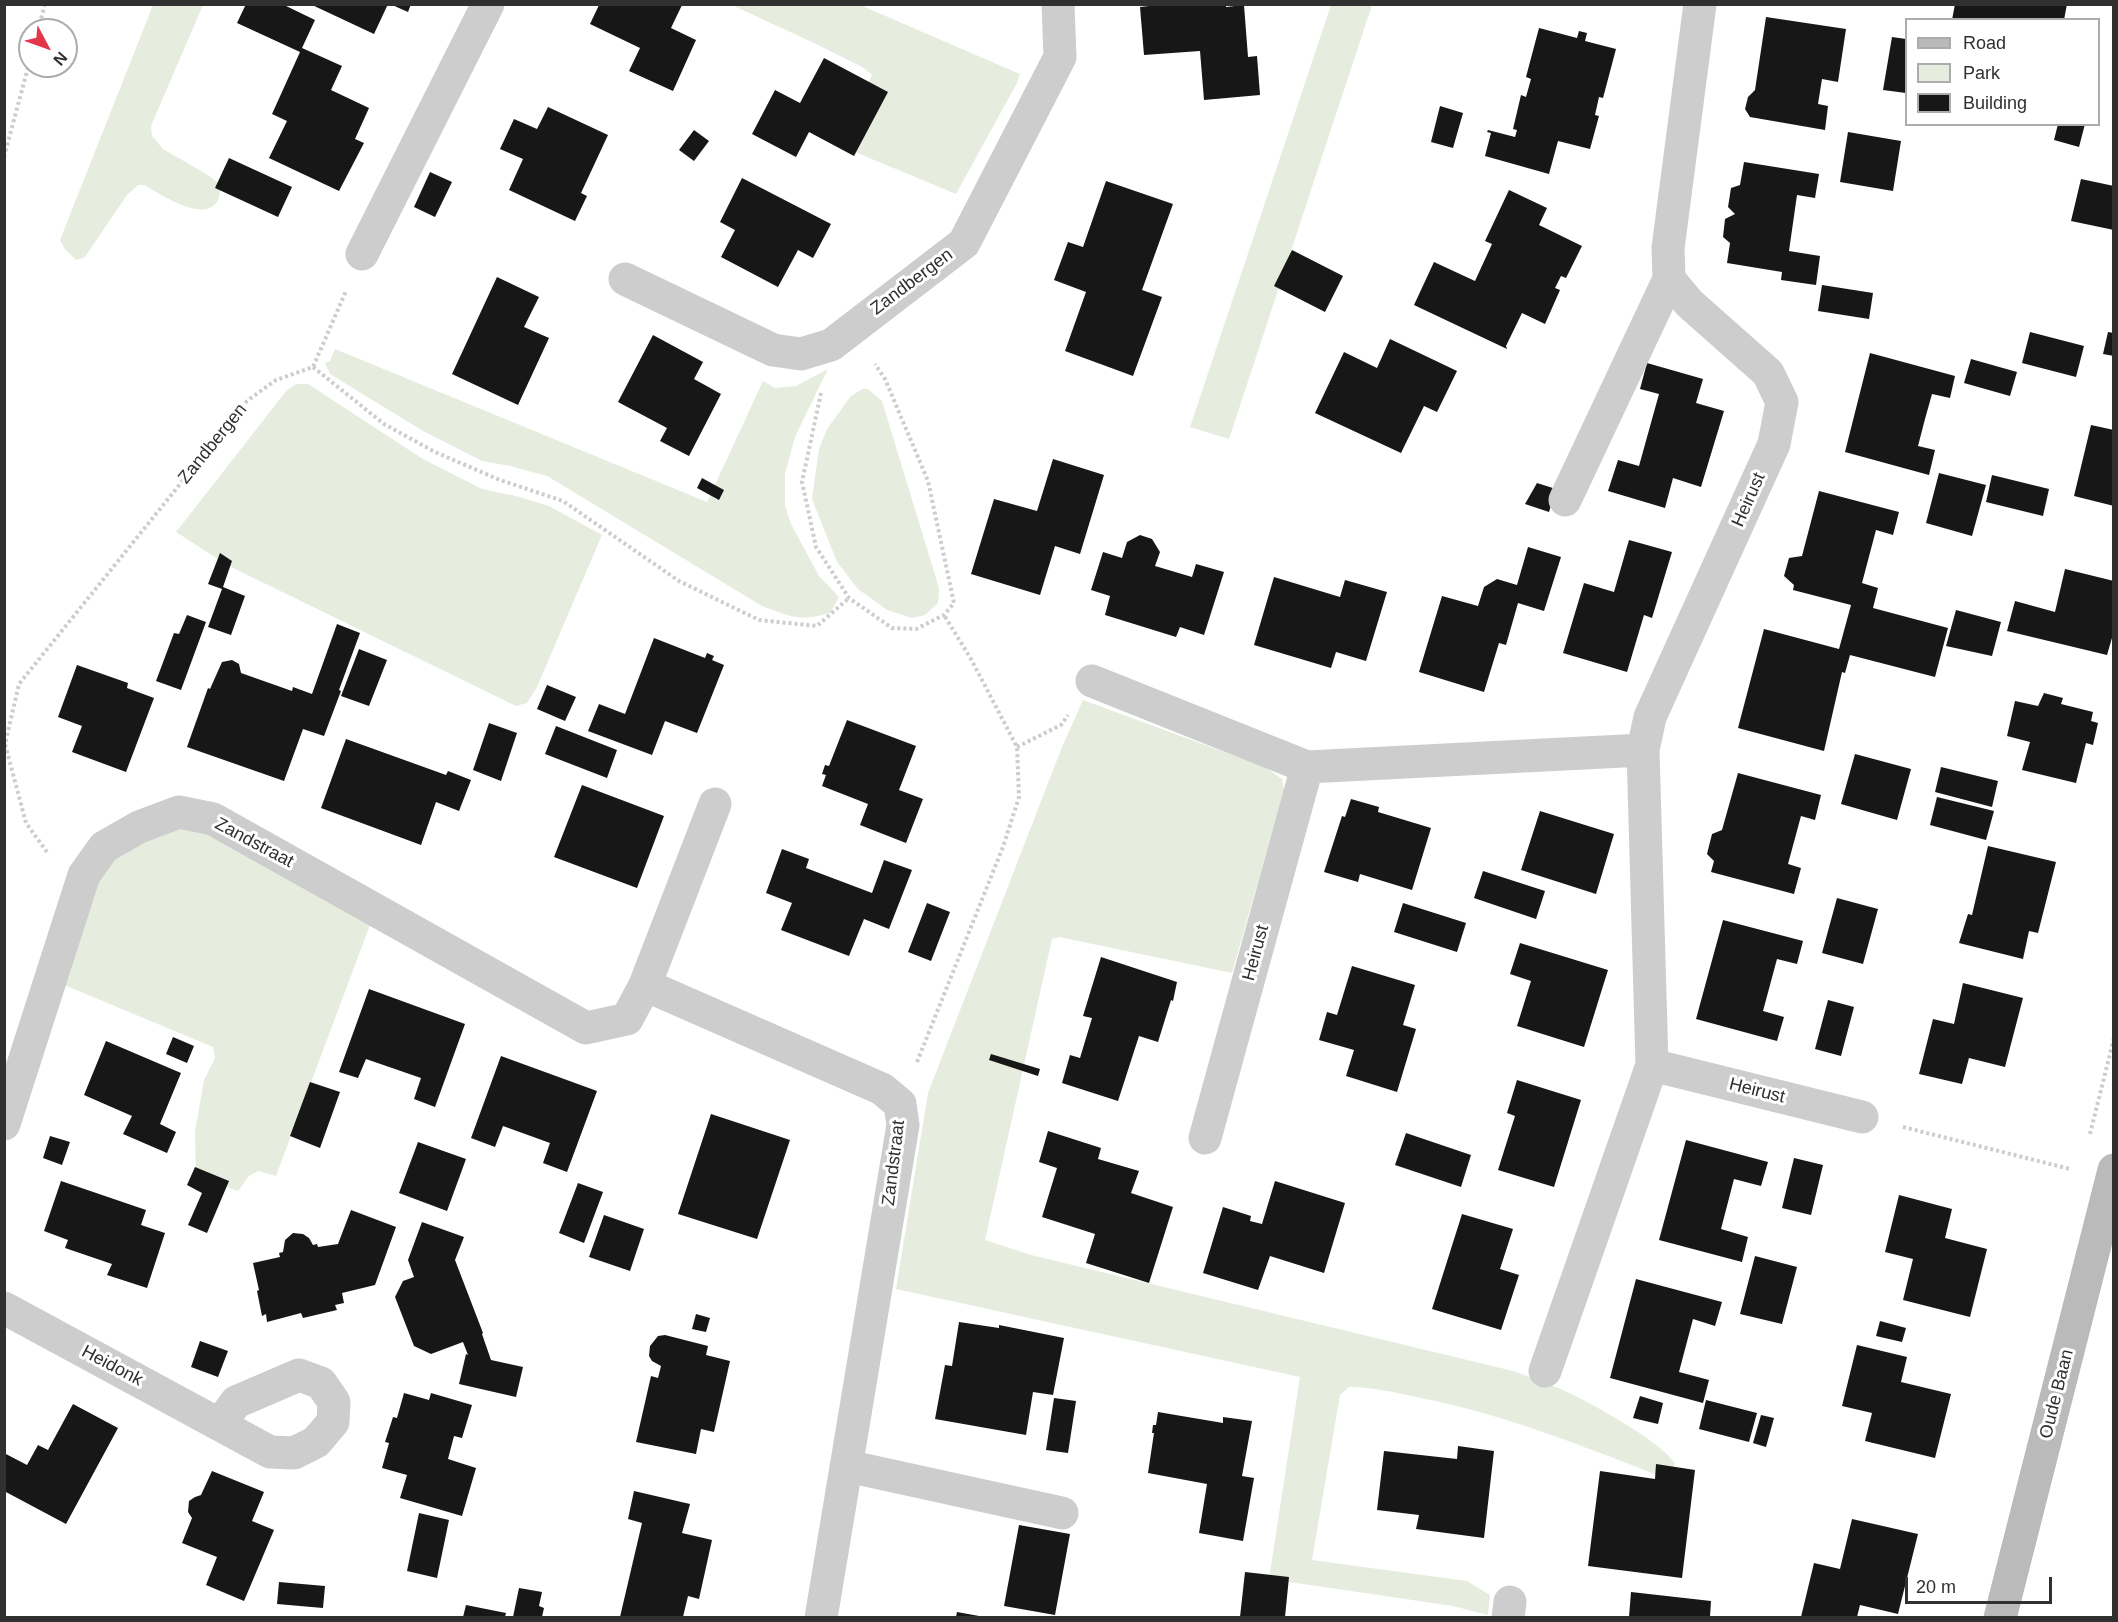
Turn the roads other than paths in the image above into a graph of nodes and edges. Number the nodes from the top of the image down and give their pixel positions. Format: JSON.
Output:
{"nodes":[{"id":1,"x":488,"y":4,"type":"edge"},
{"id":2,"x":1058,"y":4,"type":"edge"},
{"id":3,"x":1700,"y":4,"type":"edge"},
{"id":4,"x":362,"y":254,"type":"road end"},
{"id":5,"x":625,"y":279,"type":"dead end"},
{"id":6,"x":1669,"y":279,"type":"junction"},
{"id":7,"x":1564,"y":500,"type":"dead end"},
{"id":8,"x":1092,"y":681,"type":"road end"},
{"id":9,"x":1643,"y":750,"type":"junction"},
{"id":10,"x":1307,"y":767,"type":"junction"},
{"id":11,"x":715,"y":804,"type":"dead end"},
{"id":12,"x":645,"y":985,"type":"junction"},
{"id":13,"x":1652,"y":1065,"type":"junction"},
{"id":14,"x":1862,"y":1116,"type":"road end"},
{"id":15,"x":4,"y":1124,"type":"edge"},
{"id":16,"x":1205,"y":1138,"type":"dead end"},
{"id":17,"x":2113,"y":1174,"type":"edge"},
{"id":18,"x":4,"y":1308,"type":"edge"},
{"id":19,"x":1545,"y":1371,"type":"dead end"},
{"id":20,"x":220,"y":1424,"type":"dead end"},
{"id":21,"x":847,"y":1466,"type":"junction"},
{"id":22,"x":1062,"y":1513,"type":"dead end"},
{"id":23,"x":821,"y":1617,"type":"edge"},
{"id":24,"x":2000,"y":1617,"type":"edge"}],
"edges":[{"from":1,"to":4,"type":"street"},
{"from":2,"to":5,"type":"street","name":"Zandbergen"},
{"from":3,"to":6,"type":"street"},
{"from":6,"to":7,"type":"street"},
{"from":6,"to":9,"type":"street","name":"Heirust"},
{"from":8,"to":10,"type":"street"},
{"from":9,"to":10,"type":"street"},
{"from":9,"to":13,"type":"street","name":"Heirust"},
{"from":10,"to":16,"type":"street","name":"Heirust"},
{"from":11,"to":12,"type":"street","name":"Zandstraat"},
{"from":12,"to":15,"type":"street","name":"Zandstraat"},
{"from":12,"to":21,"type":"street","name":"Zandstraat"},
{"from":13,"to":14,"type":"street","name":"Heirust"},
{"from":13,"to":19,"type":"street","name":"Heirust"},
{"from":17,"to":24,"type":"street","name":"Oude Baan"},
{"from":18,"to":20,"type":"street","name":"Heidonk"},
{"from":21,"to":22,"type":"street"},
{"from":21,"to":23,"type":"street","name":"Zandstraat"}]}
